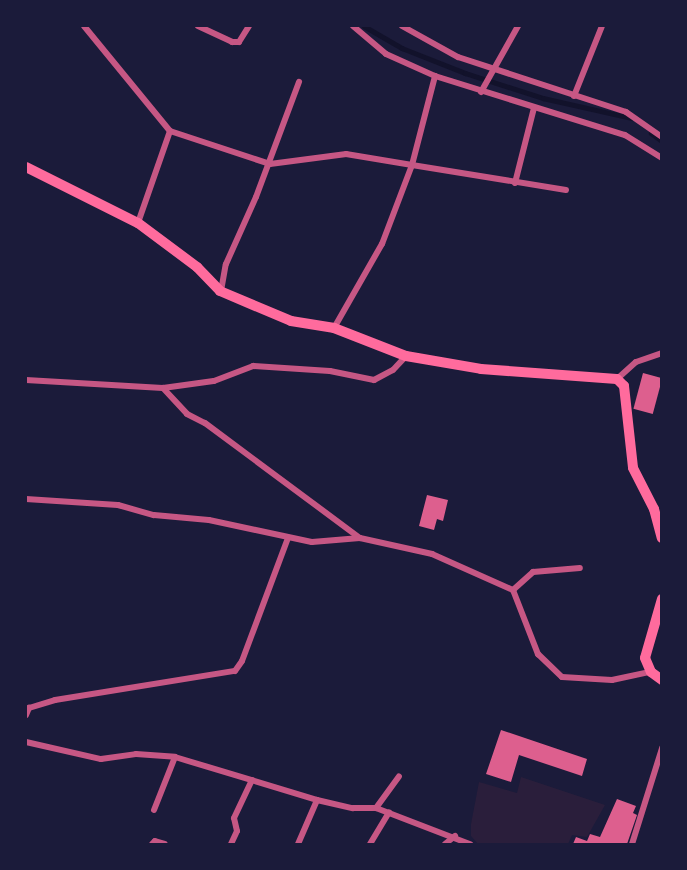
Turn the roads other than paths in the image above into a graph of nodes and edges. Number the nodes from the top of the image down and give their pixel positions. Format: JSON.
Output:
{"nodes":[{"id":1,"x":84,"y":26,"type":"edge"},
{"id":2,"x":198,"y":26,"type":"edge"},
{"id":3,"x":249,"y":26,"type":"edge"},
{"id":4,"x":353,"y":26,"type":"edge"},
{"id":5,"x":402,"y":26,"type":"edge"},
{"id":6,"x":518,"y":26,"type":"edge"},
{"id":7,"x":602,"y":26,"type":"edge"},
{"id":8,"x":494,"y":68,"type":"junction"},
{"id":9,"x":435,"y":76,"type":"junction"},
{"id":10,"x":299,"y":82,"type":"dead end"},
{"id":11,"x":482,"y":92,"type":"junction"},
{"id":12,"x":574,"y":96,"type":"junction"},
{"id":13,"x":534,"y":108,"type":"junction"},
{"id":14,"x":170,"y":131,"type":"junction"},
{"id":15,"x":662,"y":137,"type":"edge"},
{"id":16,"x":662,"y":158,"type":"edge"},
{"id":17,"x":270,"y":164,"type":"junction"},
{"id":18,"x":411,"y":165,"type":"junction"},
{"id":19,"x":26,"y":167,"type":"edge"},
{"id":20,"x":515,"y":183,"type":"junction"},
{"id":21,"x":566,"y":190,"type":"dead end"},
{"id":22,"x":138,"y":223,"type":"junction"},
{"id":23,"x":220,"y":291,"type":"junction"},
{"id":24,"x":334,"y":328,"type":"junction"},
{"id":25,"x":662,"y":353,"type":"edge"},
{"id":26,"x":406,"y":356,"type":"junction"},
{"id":27,"x":617,"y":379,"type":"junction"},
{"id":28,"x":26,"y":380,"type":"edge"},
{"id":29,"x":163,"y":388,"type":"junction"},
{"id":30,"x":26,"y":499,"type":"edge"},
{"id":31,"x":288,"y":538,"type":"junction"},
{"id":32,"x":360,"y":538,"type":"junction"},
{"id":33,"x":662,"y":538,"type":"edge"},
{"id":34,"x":580,"y":568,"type":"dead end"},
{"id":35,"x":513,"y":590,"type":"junction"},
{"id":36,"x":662,"y":599,"type":"edge"},
{"id":37,"x":651,"y":672,"type":"junction"},
{"id":38,"x":662,"y":680,"type":"edge"},
{"id":39,"x":26,"y":715,"type":"edge"},
{"id":40,"x":26,"y":742,"type":"edge"},
{"id":41,"x":662,"y":748,"type":"edge"},
{"id":42,"x":175,"y":757,"type":"junction"},
{"id":43,"x":399,"y":776,"type":"dead end"},
{"id":44,"x":252,"y":780,"type":"junction"},
{"id":45,"x":317,"y":800,"type":"junction"},
{"id":46,"x":376,"y":808,"type":"junction"},
{"id":47,"x":154,"y":810,"type":"dead end"},
{"id":48,"x":389,"y":812,"type":"junction"},
{"id":49,"x":455,"y":836,"type":"junction"},
{"id":50,"x":152,"y":844,"type":"edge"},
{"id":51,"x":165,"y":844,"type":"edge"},
{"id":52,"x":231,"y":844,"type":"edge"},
{"id":53,"x":298,"y":844,"type":"edge"},
{"id":54,"x":370,"y":844,"type":"edge"},
{"id":55,"x":445,"y":844,"type":"edge"},
{"id":56,"x":470,"y":844,"type":"edge"},
{"id":57,"x":632,"y":844,"type":"edge"}],
"edges":[{"from":1,"to":14,"type":"street"},
{"from":2,"to":3,"type":"street"},
{"from":4,"to":9,"type":"street"},
{"from":5,"to":8,"type":"street"},
{"from":6,"to":8,"type":"street"},
{"from":7,"to":12,"type":"street"},
{"from":8,"to":11,"type":"street"},
{"from":8,"to":12,"type":"street"},
{"from":9,"to":11,"type":"street"},
{"from":9,"to":18,"type":"street"},
{"from":10,"to":17,"type":"street"},
{"from":11,"to":13,"type":"street"},
{"from":12,"to":15,"type":"street"},
{"from":13,"to":16,"type":"street"},
{"from":13,"to":20,"type":"street"},
{"from":14,"to":17,"type":"street"},
{"from":14,"to":22,"type":"street"},
{"from":17,"to":18,"type":"street"},
{"from":17,"to":23,"type":"street"},
{"from":18,"to":20,"type":"street"},
{"from":18,"to":24,"type":"street"},
{"from":19,"to":22,"type":"main road"},
{"from":20,"to":21,"type":"street"},
{"from":22,"to":23,"type":"main road"},
{"from":23,"to":24,"type":"main road"},
{"from":24,"to":26,"type":"main road"},
{"from":25,"to":27,"type":"street"},
{"from":26,"to":27,"type":"main road"},
{"from":26,"to":29,"type":"street"},
{"from":27,"to":33,"type":"main road"},
{"from":28,"to":29,"type":"street"},
{"from":29,"to":32,"type":"street"},
{"from":30,"to":31,"type":"street"},
{"from":31,"to":32,"type":"street"},
{"from":31,"to":39,"type":"street"},
{"from":32,"to":35,"type":"street"},
{"from":34,"to":35,"type":"street"},
{"from":35,"to":37,"type":"street"},
{"from":36,"to":37,"type":"main road"},
{"from":37,"to":38,"type":"main road"},
{"from":40,"to":42,"type":"street"},
{"from":41,"to":57,"type":"street"},
{"from":42,"to":44,"type":"street"},
{"from":42,"to":47,"type":"street"},
{"from":43,"to":46,"type":"street"},
{"from":44,"to":45,"type":"street"},
{"from":44,"to":52,"type":"street"},
{"from":45,"to":46,"type":"street"},
{"from":45,"to":53,"type":"street"},
{"from":46,"to":48,"type":"street"},
{"from":48,"to":49,"type":"street"},
{"from":48,"to":54,"type":"street"},
{"from":49,"to":55,"type":"street"},
{"from":49,"to":56,"type":"street"},
{"from":50,"to":51,"type":"street"}]}
